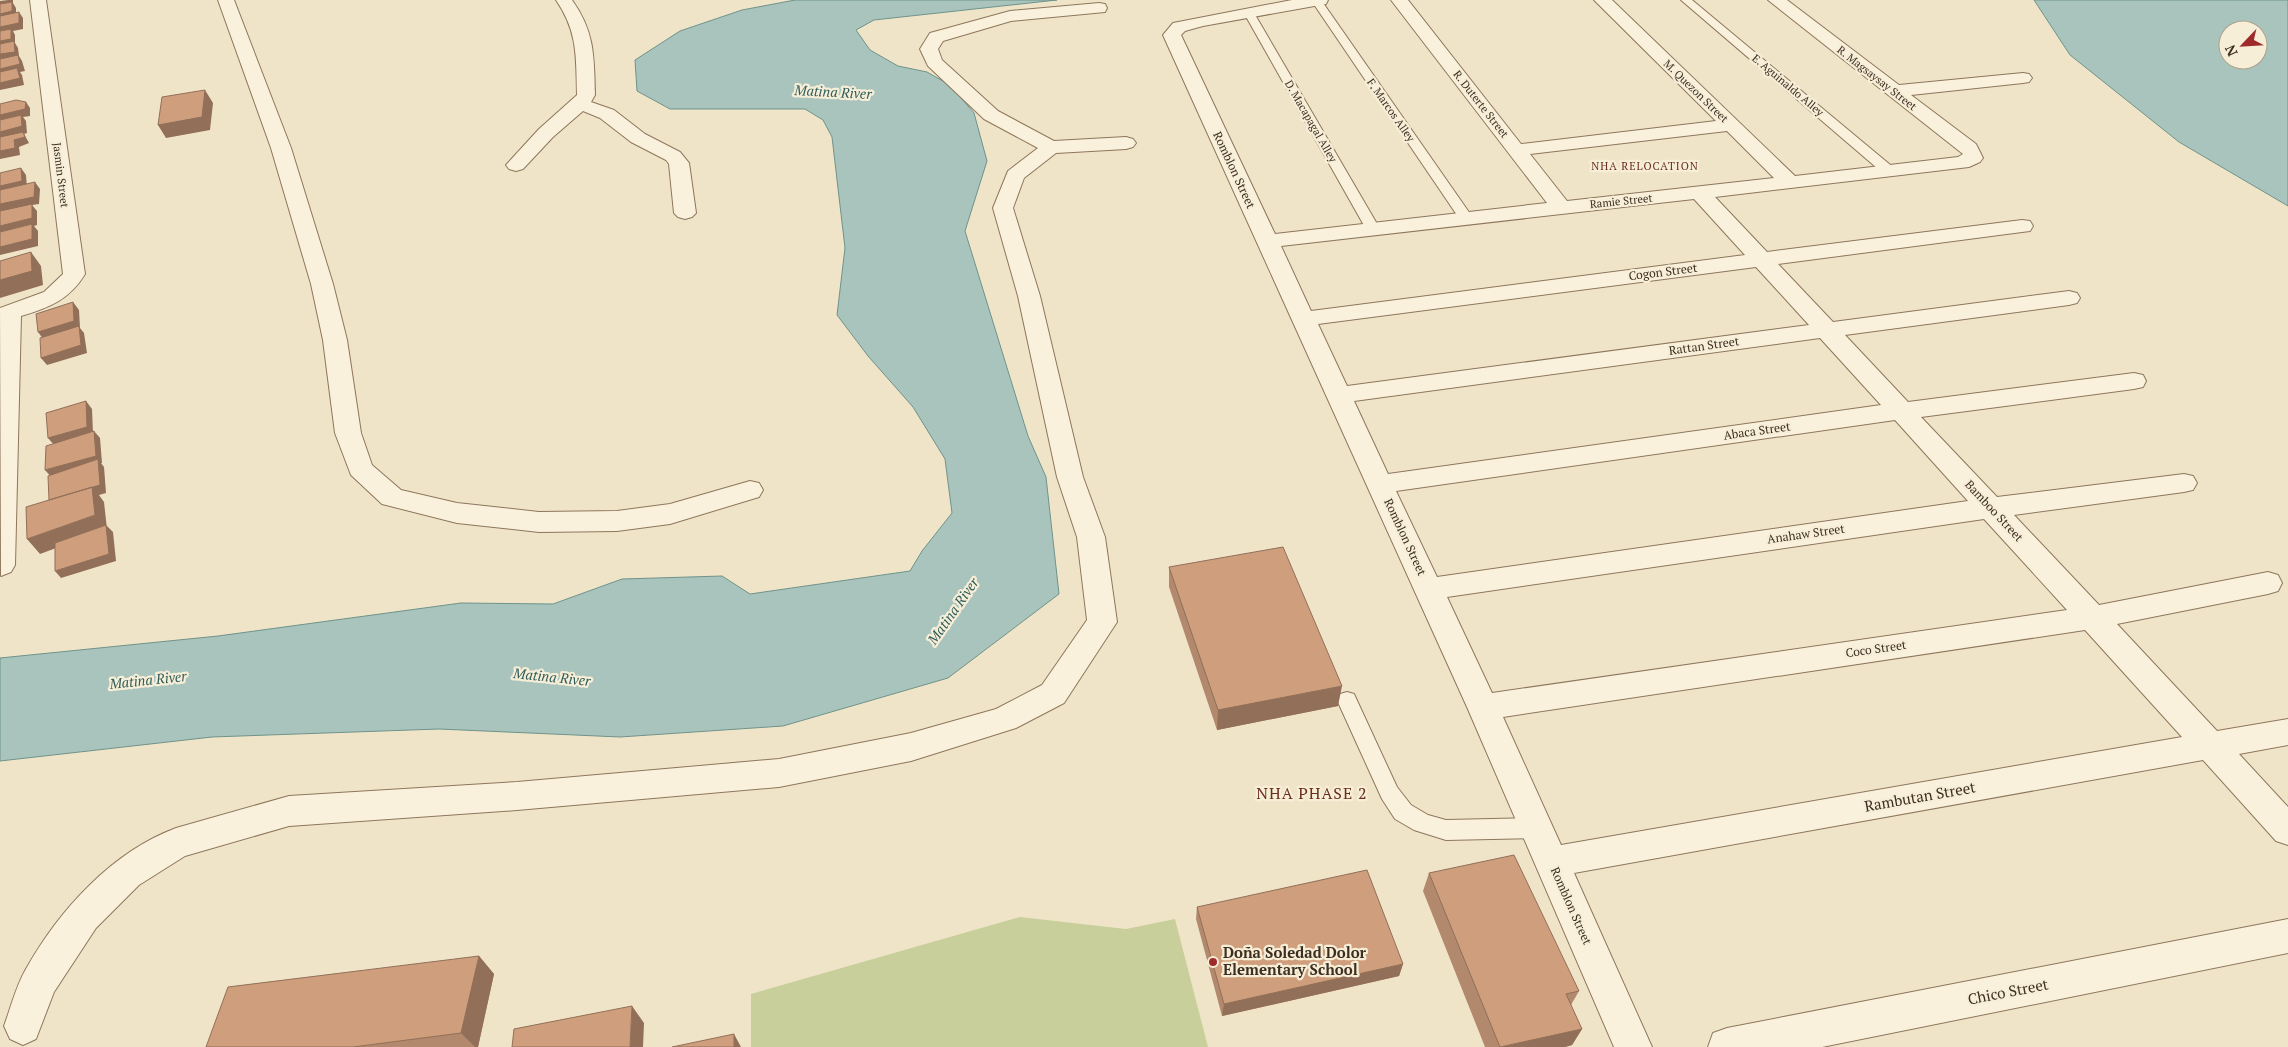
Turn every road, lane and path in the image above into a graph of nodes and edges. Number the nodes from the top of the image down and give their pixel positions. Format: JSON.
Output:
{"nodes":[{"id":1,"x":38,"y":0,"type":"edge"},
{"id":2,"x":226,"y":0,"type":"edge"},
{"id":3,"x":564,"y":0,"type":"edge"},
{"id":4,"x":1318,"y":0,"type":"edge"},
{"id":5,"x":1399,"y":0,"type":"edge"},
{"id":6,"x":1602,"y":0,"type":"edge"},
{"id":7,"x":1686,"y":0,"type":"edge"},
{"id":8,"x":1776,"y":0,"type":"edge"},
{"id":9,"x":1099,"y":8,"type":"dead end"},
{"id":10,"x":1249,"y":13,"type":"junction"},
{"id":11,"x":2022,"y":78,"type":"dead end"},
{"id":12,"x":1895,"y":92,"type":"junction"},
{"id":13,"x":580,"y":104,"type":"junction"},
{"id":14,"x":1732,"y":125,"type":"junction"},
{"id":15,"x":1126,"y":143,"type":"dead end"},
{"id":16,"x":1051,"y":147,"type":"junction"},
{"id":17,"x":1517,"y":150,"type":"junction"},
{"id":18,"x":1973,"y":158,"type":"joint"},
{"id":19,"x":516,"y":165,"type":"dead end"},
{"id":20,"x":1889,"y":171,"type":"junction"},
{"id":21,"x":1790,"y":182,"type":"junction"},
{"id":22,"x":1699,"y":192,"type":"junction"},
{"id":23,"x":1561,"y":208,"type":"junction"},
{"id":24,"x":685,"y":213,"type":"dead end"},
{"id":25,"x":1466,"y":218,"type":"junction"},
{"id":26,"x":2022,"y":226,"type":"dead end"},
{"id":27,"x":1373,"y":229,"type":"junction"},
{"id":28,"x":1268,"y":241,"type":"junction"},
{"id":29,"x":1761,"y":260,"type":"junction"},
{"id":30,"x":2069,"y":298,"type":"dead end"},
{"id":31,"x":5,"y":313,"type":"edge"},
{"id":32,"x":1304,"y":319,"type":"junction"},
{"id":33,"x":1826,"y":329,"type":"junction"},
{"id":34,"x":2134,"y":381,"type":"dead end"},
{"id":35,"x":1340,"y":395,"type":"junction"},
{"id":36,"x":1901,"y":411,"type":"junction"},
{"id":37,"x":2184,"y":483,"type":"dead end"},
{"id":38,"x":1381,"y":484,"type":"junction"},
{"id":39,"x":750,"y":490,"type":"dead end"},
{"id":40,"x":1990,"y":508,"type":"junction"},
{"id":41,"x":1,"y":565,"type":"edge"},
{"id":42,"x":2268,"y":583,"type":"dead end"},
{"id":43,"x":1429,"y":589,"type":"junction"},
{"id":44,"x":2092,"y":618,"type":"junction"},
{"id":45,"x":1347,"y":700,"type":"dead end"},
{"id":46,"x":1483,"y":707,"type":"junction"},
{"id":47,"x":2288,"y":732,"type":"edge"},
{"id":48,"x":2210,"y":746,"type":"junction"},
{"id":49,"x":1537,"y":828,"type":"junction"},
{"id":50,"x":2288,"y":830,"type":"edge"},
{"id":51,"x":1551,"y":862,"type":"junction"},
{"id":52,"x":2288,"y":936,"type":"edge"},
{"id":53,"x":23,"y":1026,"type":"dead end"},
{"id":54,"x":1632,"y":1047,"type":"edge"},
{"id":55,"x":1727,"y":1047,"type":"edge"}],
"edges":[{"from":1,"to":31,"type":"street","name":"Jasmin Street"},
{"from":2,"to":39,"type":"street"},
{"from":3,"to":13,"type":"street"},
{"from":4,"to":10,"type":"street"},
{"from":4,"to":25,"type":"lane","name":"F. Marcos Alley"},
{"from":5,"to":17,"type":"street","name":"R. Duterte Street"},
{"from":6,"to":14,"type":"street","name":"M. Quezon Street"},
{"from":7,"to":20,"type":"lane","name":"E. Aguinaldo Alley"},
{"from":8,"to":12,"type":"street","name":"R. Magsaysay Street"},
{"from":9,"to":16,"type":"street"},
{"from":10,"to":27,"type":"lane","name":"D. Macapagal Alley"},
{"from":10,"to":28,"type":"street","name":"Romblon Street"},
{"from":11,"to":12,"type":"street"},
{"from":12,"to":18,"type":"street","name":"R. Magsaysay Street"},
{"from":13,"to":19,"type":"street"},
{"from":13,"to":24,"type":"street"},
{"from":14,"to":17,"type":"street"},
{"from":14,"to":21,"type":"street","name":"M. Quezon Street"},
{"from":15,"to":16,"type":"street"},
{"from":16,"to":53,"type":"street"},
{"from":17,"to":23,"type":"street","name":"R. Duterte Street"},
{"from":18,"to":20,"type":"street","name":"Ramie Street"},
{"from":20,"to":21,"type":"street","name":"Ramie Street"},
{"from":21,"to":22,"type":"street","name":"Ramie Street"},
{"from":22,"to":23,"type":"street","name":"Ramie Street"},
{"from":22,"to":29,"type":"street","name":"Bamboo Street"},
{"from":23,"to":25,"type":"street","name":"Ramie Street"},
{"from":25,"to":27,"type":"street","name":"Ramie Street"},
{"from":26,"to":29,"type":"street","name":"Cogon Street"},
{"from":27,"to":28,"type":"street","name":"Ramie Street"},
{"from":28,"to":32,"type":"street","name":"Romblon Street"},
{"from":29,"to":32,"type":"street","name":"Cogon Street"},
{"from":29,"to":33,"type":"street","name":"Bamboo Street"},
{"from":30,"to":33,"type":"street","name":"Rattan Street"},
{"from":31,"to":41,"type":"street"},
{"from":32,"to":35,"type":"street","name":"Romblon Street"},
{"from":33,"to":35,"type":"street","name":"Rattan Street"},
{"from":33,"to":36,"type":"street","name":"Bamboo Street"},
{"from":34,"to":36,"type":"street","name":"Abaca Street"},
{"from":35,"to":38,"type":"street","name":"Romblon Street"},
{"from":36,"to":38,"type":"street","name":"Abaca Street"},
{"from":36,"to":40,"type":"street","name":"Bamboo Street"},
{"from":37,"to":40,"type":"street","name":"Anahaw Street"},
{"from":38,"to":43,"type":"street","name":"Romblon Street"},
{"from":40,"to":43,"type":"street","name":"Anahaw Street"},
{"from":40,"to":44,"type":"street","name":"Bamboo Street"},
{"from":42,"to":44,"type":"street","name":"Coco Street"},
{"from":43,"to":46,"type":"street","name":"Romblon Street"},
{"from":44,"to":46,"type":"street","name":"Coco Street"},
{"from":44,"to":48,"type":"street","name":"Bamboo Street"},
{"from":45,"to":49,"type":"lane"},
{"from":46,"to":49,"type":"street","name":"Romblon Street"},
{"from":47,"to":48,"type":"street","name":"Rambutan Street"},
{"from":48,"to":50,"type":"street","name":"Bamboo Street"},
{"from":48,"to":51,"type":"street","name":"Rambutan Street"},
{"from":49,"to":51,"type":"street","name":"Romblon Street"},
{"from":51,"to":54,"type":"street","name":"Romblon Street"},
{"from":52,"to":55,"type":"street","name":"Chico Street"}]}
